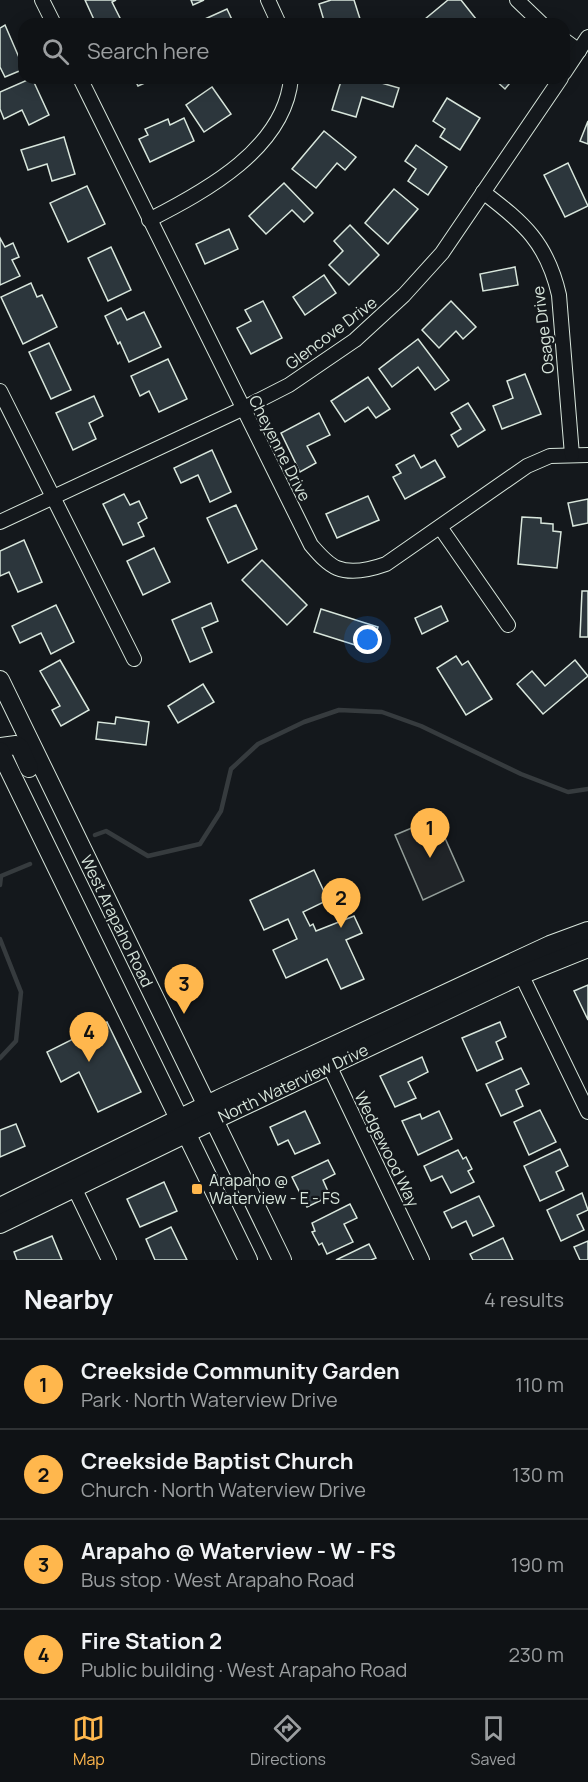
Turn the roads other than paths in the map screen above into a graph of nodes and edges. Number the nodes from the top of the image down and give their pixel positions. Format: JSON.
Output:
{"nodes":[{"id":1,"x":42,"y":0,"type":"edge"},
{"id":2,"x":268,"y":0,"type":"edge"},
{"id":3,"x":517,"y":0,"type":"edge"},
{"id":4,"x":51,"y":18,"type":"edge"},
{"id":5,"x":276,"y":18,"type":"edge"},
{"id":6,"x":536,"y":18,"type":"edge"},
{"id":7,"x":588,"y":37,"type":"edge"},
{"id":8,"x":570,"y":44,"type":"edge"},
{"id":9,"x":579,"y":51,"type":"junction"},
{"id":10,"x":570,"y":64,"type":"edge"},
{"id":11,"x":83,"y":84,"type":"edge"},
{"id":12,"x":291,"y":84,"type":"edge"},
{"id":13,"x":557,"y":84,"type":"edge"},
{"id":14,"x":483,"y":192,"type":"junction"},
{"id":15,"x":149,"y":220,"type":"junction"},
{"id":16,"x":0,"y":391,"type":"edge"},
{"id":17,"x":243,"y":410,"type":"junction"},
{"id":18,"x":588,"y":454,"type":"edge"},
{"id":19,"x":572,"y":455,"type":"junction"},
{"id":20,"x":52,"y":497,"type":"junction"},
{"id":21,"x":0,"y":522,"type":"edge"},
{"id":22,"x":440,"y":527,"type":"junction"},
{"id":23,"x":508,"y":625,"type":"dead end"},
{"id":24,"x":134,"y":659,"type":"dead end"},
{"id":25,"x":0,"y":680,"type":"edge"},
{"id":26,"x":0,"y":749,"type":"edge"},
{"id":27,"x":75,"y":834,"type":"junction"},
{"id":28,"x":588,"y":931,"type":"edge"},
{"id":29,"x":588,"y":948,"type":"edge"},
{"id":30,"x":518,"y":968,"type":"junction"},
{"id":31,"x":325,"y":1059,"type":"junction"},
{"id":32,"x":588,"y":1112,"type":"edge"},
{"id":33,"x":210,"y":1113,"type":"junction"},
{"id":34,"x":182,"y":1126,"type":"junction"},
{"id":35,"x":71,"y":1181,"type":"junction"},
{"id":36,"x":0,"y":1207,"type":"edge"},
{"id":37,"x":0,"y":1224,"type":"edge"},
{"id":38,"x":109,"y":1260,"type":"edge"},
{"id":39,"x":248,"y":1260,"type":"edge"},
{"id":40,"x":282,"y":1260,"type":"edge"},
{"id":41,"x":422,"y":1260,"type":"edge"}],
"edges":[{"from":1,"to":4,"type":"street"},
{"from":2,"to":5,"type":"street"},
{"from":3,"to":6,"type":"street"},
{"from":7,"to":9,"type":"street"},
{"from":8,"to":9,"type":"street"},
{"from":9,"to":10,"type":"street"},
{"from":11,"to":15,"type":"street","name":"Cheyenne Drive"},
{"from":12,"to":15,"type":"street"},
{"from":13,"to":14,"type":"street","name":"Glencove Drive"},
{"from":14,"to":17,"type":"street","name":"Glencove Drive"},
{"from":14,"to":19,"type":"street","name":"Osage Drive"},
{"from":15,"to":17,"type":"street","name":"Cheyenne Drive"},
{"from":16,"to":20,"type":"street"},
{"from":17,"to":20,"type":"street","name":"Glencove Drive"},
{"from":17,"to":22,"type":"street","name":"Cheyenne Drive"},
{"from":18,"to":19,"type":"street","name":"Cheyenne Drive"},
{"from":19,"to":22,"type":"street","name":"Cheyenne Drive"},
{"from":20,"to":21,"type":"street","name":"Glencove Drive"},
{"from":20,"to":24,"type":"street"},
{"from":22,"to":23,"type":"street"},
{"from":25,"to":27,"type":"main road","name":"West Arapaho Road"},
{"from":26,"to":27,"type":"main road"},
{"from":26,"to":34,"type":"main road","name":"West Arapaho Road"},
{"from":27,"to":33,"type":"main road","name":"West Arapaho Road"},
{"from":28,"to":30,"type":"main road","name":"North Waterview Drive"},
{"from":29,"to":30,"type":"main road","name":"North Waterview Drive"},
{"from":30,"to":31,"type":"main road","name":"North Waterview Drive"},
{"from":30,"to":32,"type":"street"},
{"from":31,"to":33,"type":"main road","name":"North Waterview Drive"},
{"from":31,"to":41,"type":"street","name":"Wedgewood Way"},
{"from":33,"to":34,"type":"main road","name":"North Waterview Drive"},
{"from":33,"to":40,"type":"main road","name":"West Arapaho Road"},
{"from":34,"to":35,"type":"main road","name":"North Waterview Drive"},
{"from":34,"to":39,"type":"main road","name":"West Arapaho Road"},
{"from":35,"to":36,"type":"main road","name":"North Waterview Drive"},
{"from":35,"to":37,"type":"main road","name":"North Waterview Drive"},
{"from":35,"to":38,"type":"street"}]}
